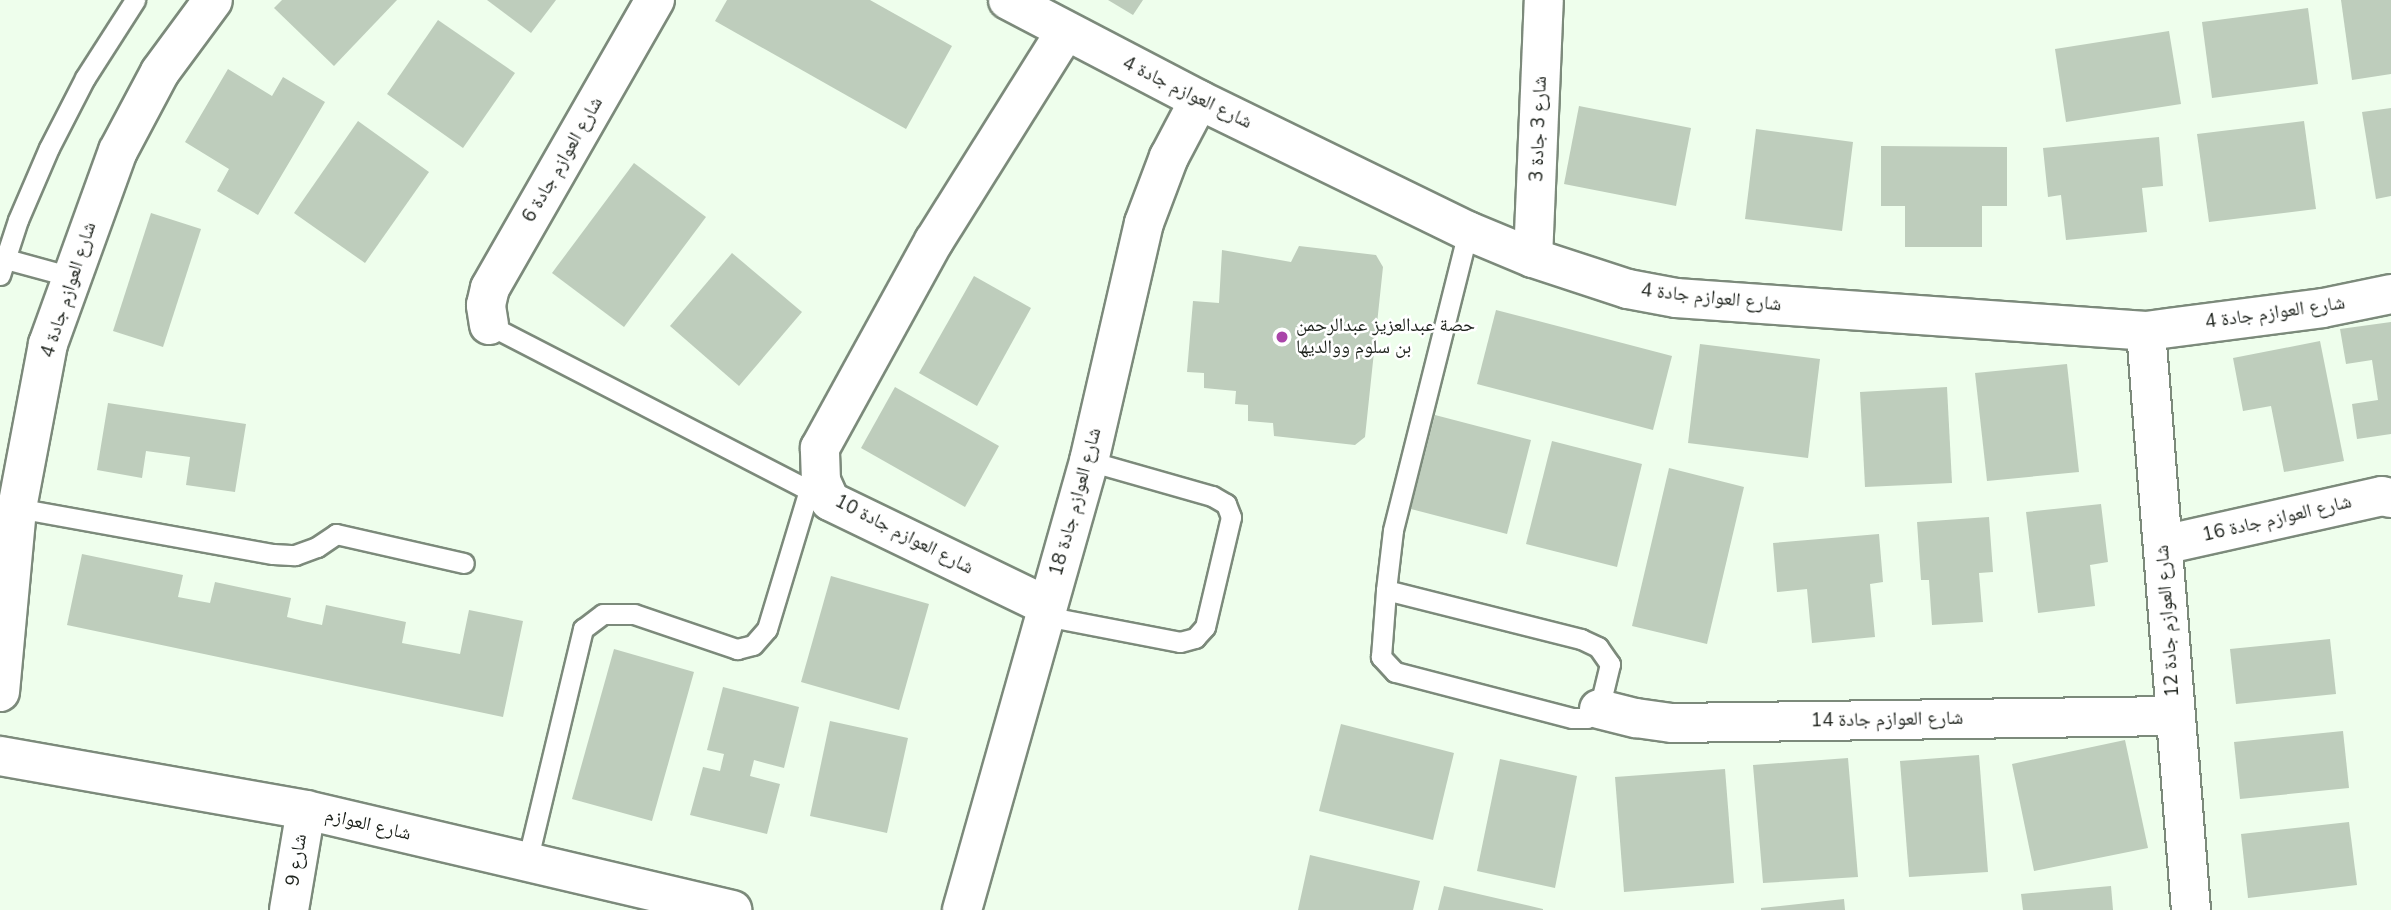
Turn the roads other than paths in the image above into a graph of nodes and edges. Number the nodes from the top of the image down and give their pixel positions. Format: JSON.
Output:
{"nodes":[{"id":1,"x":135,"y":0,"type":"edge"},
{"id":2,"x":213,"y":0,"type":"edge"},
{"id":3,"x":655,"y":0,"type":"edge"},
{"id":4,"x":1008,"y":0,"type":"edge"},
{"id":5,"x":1544,"y":0,"type":"edge"},
{"id":6,"x":1065,"y":32,"type":"junction"},
{"id":7,"x":1199,"y":100,"type":"junction"},
{"id":8,"x":1468,"y":231,"type":"junction"},
{"id":9,"x":1534,"y":258,"type":"junction"},
{"id":10,"x":3,"y":267,"type":"edge"},
{"id":11,"x":72,"y":277,"type":"junction"},
{"id":12,"x":2391,"y":293,"type":"edge"},
{"id":13,"x":489,"y":325,"type":"joint"},
{"id":14,"x":2146,"y":331,"type":"junction"},
{"id":15,"x":1089,"y":461,"type":"junction"},
{"id":16,"x":820,"y":496,"type":"junction"},
{"id":17,"x":2391,"y":498,"type":"edge"},
{"id":18,"x":17,"y":508,"type":"junction"},
{"id":19,"x":2162,"y":545,"type":"junction"},
{"id":20,"x":464,"y":563,"type":"dead end"},
{"id":21,"x":1386,"y":590,"type":"junction"},
{"id":22,"x":1046,"y":611,"type":"junction"},
{"id":23,"x":0,"y":692,"type":"edge"},
{"id":24,"x":1600,"y":709,"type":"junction"},
{"id":25,"x":2176,"y":716,"type":"junction"},
{"id":26,"x":0,"y":756,"type":"edge"},
{"id":27,"x":306,"y":810,"type":"junction"},
{"id":28,"x":527,"y":862,"type":"junction"},
{"id":29,"x":289,"y":910,"type":"edge"},
{"id":30,"x":732,"y":910,"type":"edge"},
{"id":31,"x":962,"y":910,"type":"edge"},
{"id":32,"x":2191,"y":910,"type":"edge"}],
"edges":[{"from":1,"to":10,"type":"lane"},
{"from":2,"to":11,"type":"street","name":"شارع العوازم جادة 4"},
{"from":3,"to":13,"type":"street","name":"شارع العوازم جادة 6"},
{"from":4,"to":6,"type":"street","name":"شارع العوازم جادة 4"},
{"from":5,"to":9,"type":"street","name":"شارع 3 جادة 3"},
{"from":6,"to":7,"type":"street","name":"شارع العوازم جادة 4"},
{"from":6,"to":16,"type":"street","name":"شارع العوازم جادة 10"},
{"from":7,"to":8,"type":"street","name":"شارع العوازم جادة 4"},
{"from":7,"to":15,"type":"street","name":"شارع العوازم جادة 18"},
{"from":8,"to":9,"type":"street","name":"شارع العوازم جادة 4"},
{"from":8,"to":21,"type":"lane"},
{"from":9,"to":14,"type":"street","name":"شارع العوازم جادة 4"},
{"from":10,"to":11,"type":"lane"},
{"from":11,"to":18,"type":"street","name":"شارع العوازم جادة 4"},
{"from":12,"to":14,"type":"street","name":"شارع العوازم جادة 4"},
{"from":13,"to":16,"type":"lane"},
{"from":14,"to":19,"type":"street","name":"شارع العوازم جادة 12"},
{"from":15,"to":22,"type":"street","name":"شارع العوازم جادة 18"},
{"from":15,"to":22,"type":"lane"},
{"from":16,"to":22,"type":"street","name":"شارع العوازم جادة 10"},
{"from":16,"to":28,"type":"lane"},
{"from":17,"to":19,"type":"street","name":"شارع العوازم جادة 16"},
{"from":18,"to":20,"type":"lane"},
{"from":18,"to":23,"type":"street","name":"شارع العوازم جادة 4"},
{"from":19,"to":25,"type":"street","name":"شارع العوازم جادة 12"},
{"from":21,"to":24,"type":"lane"},
{"from":21,"to":24,"type":"lane"},
{"from":22,"to":31,"type":"street","name":"شارع العوازم جادة 18"},
{"from":24,"to":25,"type":"street","name":"شارع العوازم جادة 14"},
{"from":25,"to":32,"type":"street","name":"شارع العوازم جادة 12"},
{"from":26,"to":27,"type":"street","name":"شارع العوازم"},
{"from":27,"to":28,"type":"street","name":"شارع العوازم"},
{"from":27,"to":29,"type":"street","name":"شارع 9"},
{"from":28,"to":30,"type":"street","name":"شارع العوازم"}]}
